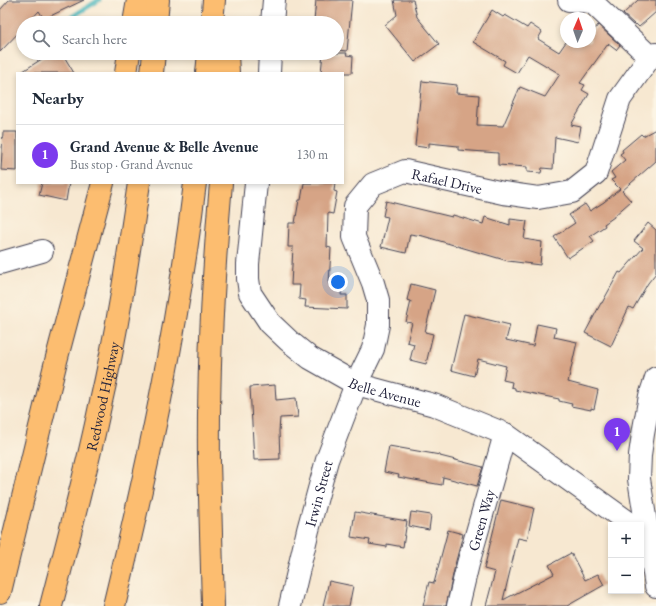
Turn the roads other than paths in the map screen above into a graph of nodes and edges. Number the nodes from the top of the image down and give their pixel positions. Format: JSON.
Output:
{"nodes":[{"id":1,"x":138,"y":0,"type":"edge"},
{"id":2,"x":158,"y":0,"type":"edge"},
{"id":3,"x":214,"y":0,"type":"edge"},
{"id":4,"x":225,"y":0,"type":"edge"},
{"id":5,"x":274,"y":0,"type":"edge"},
{"id":6,"x":569,"y":0,"type":"edge"},
{"id":7,"x":135,"y":16,"type":"edge"},
{"id":8,"x":157,"y":16,"type":"edge"},
{"id":9,"x":213,"y":16,"type":"edge"},
{"id":10,"x":226,"y":16,"type":"edge"},
{"id":11,"x":273,"y":16,"type":"edge"},
{"id":12,"x":653,"y":55,"type":"edge"},
{"id":13,"x":128,"y":60,"type":"edge"},
{"id":14,"x":153,"y":60,"type":"edge"},
{"id":15,"x":208,"y":60,"type":"edge"},
{"id":16,"x":227,"y":60,"type":"edge"},
{"id":17,"x":270,"y":60,"type":"edge"},
{"id":18,"x":126,"y":72,"type":"edge"},
{"id":19,"x":152,"y":72,"type":"edge"},
{"id":20,"x":207,"y":72,"type":"edge"},
{"id":21,"x":228,"y":72,"type":"edge"},
{"id":22,"x":269,"y":72,"type":"edge"},
{"id":23,"x":103,"y":184,"type":"edge"},
{"id":24,"x":139,"y":184,"type":"edge"},
{"id":25,"x":195,"y":184,"type":"edge"},
{"id":26,"x":221,"y":184,"type":"edge"},
{"id":27,"x":256,"y":184,"type":"edge"},
{"id":28,"x":42,"y":251,"type":"dead end"},
{"id":29,"x":0,"y":263,"type":"edge"},
{"id":30,"x":656,"y":378,"type":"edge"},
{"id":31,"x":356,"y":384,"type":"junction"},
{"id":32,"x":505,"y":434,"type":"junction"},
{"id":33,"x":629,"y":522,"type":"edge"},
{"id":34,"x":643,"y":522,"type":"edge"},
{"id":35,"x":644,"y":533,"type":"edge"},
{"id":36,"x":656,"y":586,"type":"edge"},
{"id":37,"x":0,"y":592,"type":"edge"},
{"id":38,"x":51,"y":606,"type":"edge"},
{"id":39,"x":114,"y":606,"type":"edge"},
{"id":40,"x":213,"y":606,"type":"edge"},
{"id":41,"x":290,"y":606,"type":"edge"},
{"id":42,"x":458,"y":606,"type":"edge"}],
"edges":[{"from":1,"to":7,"type":"highway"},
{"from":2,"to":8,"type":"highway"},
{"from":3,"to":9,"type":"highway"},
{"from":4,"to":10,"type":"highway"},
{"from":5,"to":11,"type":"street"},
{"from":6,"to":12,"type":"street"},
{"from":12,"to":31,"type":"street","name":"Rafael Drive"},
{"from":13,"to":18,"type":"highway"},
{"from":14,"to":19,"type":"highway"},
{"from":15,"to":20,"type":"highway"},
{"from":16,"to":21,"type":"highway"},
{"from":17,"to":22,"type":"street"},
{"from":23,"to":37,"type":"highway"},
{"from":24,"to":38,"type":"highway","name":"Redwood Highway"},
{"from":25,"to":39,"type":"highway"},
{"from":26,"to":40,"type":"highway"},
{"from":27,"to":31,"type":"street","name":"Belle Avenue"},
{"from":28,"to":29,"type":"street"},
{"from":30,"to":34,"type":"street"},
{"from":31,"to":32,"type":"street","name":"Belle Avenue"},
{"from":31,"to":41,"type":"street","name":"Irwin Street"},
{"from":32,"to":33,"type":"street","name":"Belle Avenue"},
{"from":32,"to":42,"type":"street","name":"Green Way"},
{"from":35,"to":36,"type":"street"}]}
